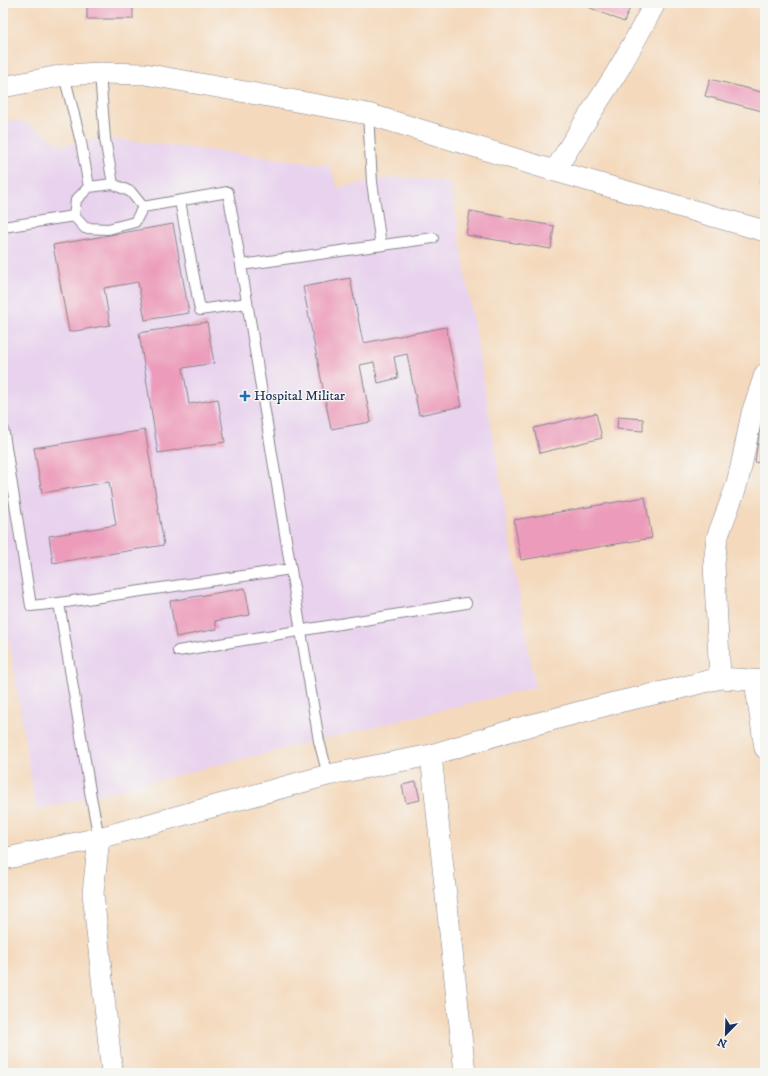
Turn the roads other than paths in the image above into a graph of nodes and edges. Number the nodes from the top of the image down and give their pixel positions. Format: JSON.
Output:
{"nodes":[{"id":1,"x":655,"y":3,"type":"edge"},
{"id":2,"x":100,"y":73,"type":"junction"},
{"id":3,"x":64,"y":75,"type":"junction"},
{"id":4,"x":3,"y":86,"type":"edge"},
{"id":5,"x":368,"y":114,"type":"junction"},
{"id":6,"x":555,"y":171,"type":"junction"},
{"id":7,"x":114,"y":184,"type":"junction"},
{"id":8,"x":89,"y":187,"type":"junction"},
{"id":9,"x":180,"y":201,"type":"junction"},
{"id":10,"x":143,"y":207,"type":"junction"},
{"id":11,"x":74,"y":216,"type":"junction"},
{"id":12,"x":3,"y":227,"type":"edge"},
{"id":13,"x":765,"y":231,"type":"edge"},
{"id":14,"x":433,"y":238,"type":"dead end"},
{"id":15,"x":381,"y":246,"type":"junction"},
{"id":16,"x":241,"y":265,"type":"junction"},
{"id":17,"x":247,"y":303,"type":"junction"},
{"id":18,"x":765,"y":374,"type":"edge"},
{"id":19,"x":3,"y":428,"type":"edge"},
{"id":20,"x":291,"y":569,"type":"junction"},
{"id":21,"x":59,"y":603,"type":"junction"},
{"id":22,"x":466,"y":603,"type":"dead end"},
{"id":23,"x":301,"y":631,"type":"junction"},
{"id":24,"x":178,"y":651,"type":"dead end"},
{"id":25,"x":720,"y":678,"type":"junction"},
{"id":26,"x":760,"y":681,"type":"edge"},
{"id":27,"x":765,"y":748,"type":"edge"},
{"id":28,"x":431,"y":755,"type":"junction"},
{"id":29,"x":328,"y":776,"type":"junction"},
{"id":30,"x":99,"y":838,"type":"junction"},
{"id":31,"x":3,"y":859,"type":"edge"},
{"id":32,"x":112,"y":1073,"type":"edge"},
{"id":33,"x":465,"y":1073,"type":"edge"}],
"edges":[{"from":1,"to":6,"type":"street"},
{"from":2,"to":3,"type":"street"},
{"from":2,"to":5,"type":"street"},
{"from":2,"to":7,"type":"lane"},
{"from":3,"to":4,"type":"street"},
{"from":3,"to":8,"type":"lane"},
{"from":5,"to":6,"type":"street"},
{"from":5,"to":15,"type":"lane"},
{"from":6,"to":13,"type":"street"},
{"from":7,"to":8,"type":"lane"},
{"from":7,"to":10,"type":"lane"},
{"from":8,"to":11,"type":"lane"},
{"from":9,"to":10,"type":"lane"},
{"from":9,"to":16,"type":"lane"},
{"from":9,"to":17,"type":"lane"},
{"from":10,"to":11,"type":"lane"},
{"from":11,"to":12,"type":"lane"},
{"from":14,"to":15,"type":"lane"},
{"from":15,"to":16,"type":"lane"},
{"from":16,"to":17,"type":"lane"},
{"from":17,"to":20,"type":"lane"},
{"from":18,"to":25,"type":"street"},
{"from":19,"to":21,"type":"lane"},
{"from":20,"to":21,"type":"lane"},
{"from":20,"to":23,"type":"lane"},
{"from":21,"to":30,"type":"lane"},
{"from":22,"to":23,"type":"lane"},
{"from":23,"to":24,"type":"lane"},
{"from":23,"to":29,"type":"lane"},
{"from":25,"to":26,"type":"street"},
{"from":25,"to":28,"type":"street"},
{"from":26,"to":27,"type":"street"},
{"from":28,"to":29,"type":"street"},
{"from":28,"to":33,"type":"street"},
{"from":29,"to":30,"type":"street"},
{"from":30,"to":31,"type":"street"},
{"from":30,"to":32,"type":"street"}]}
